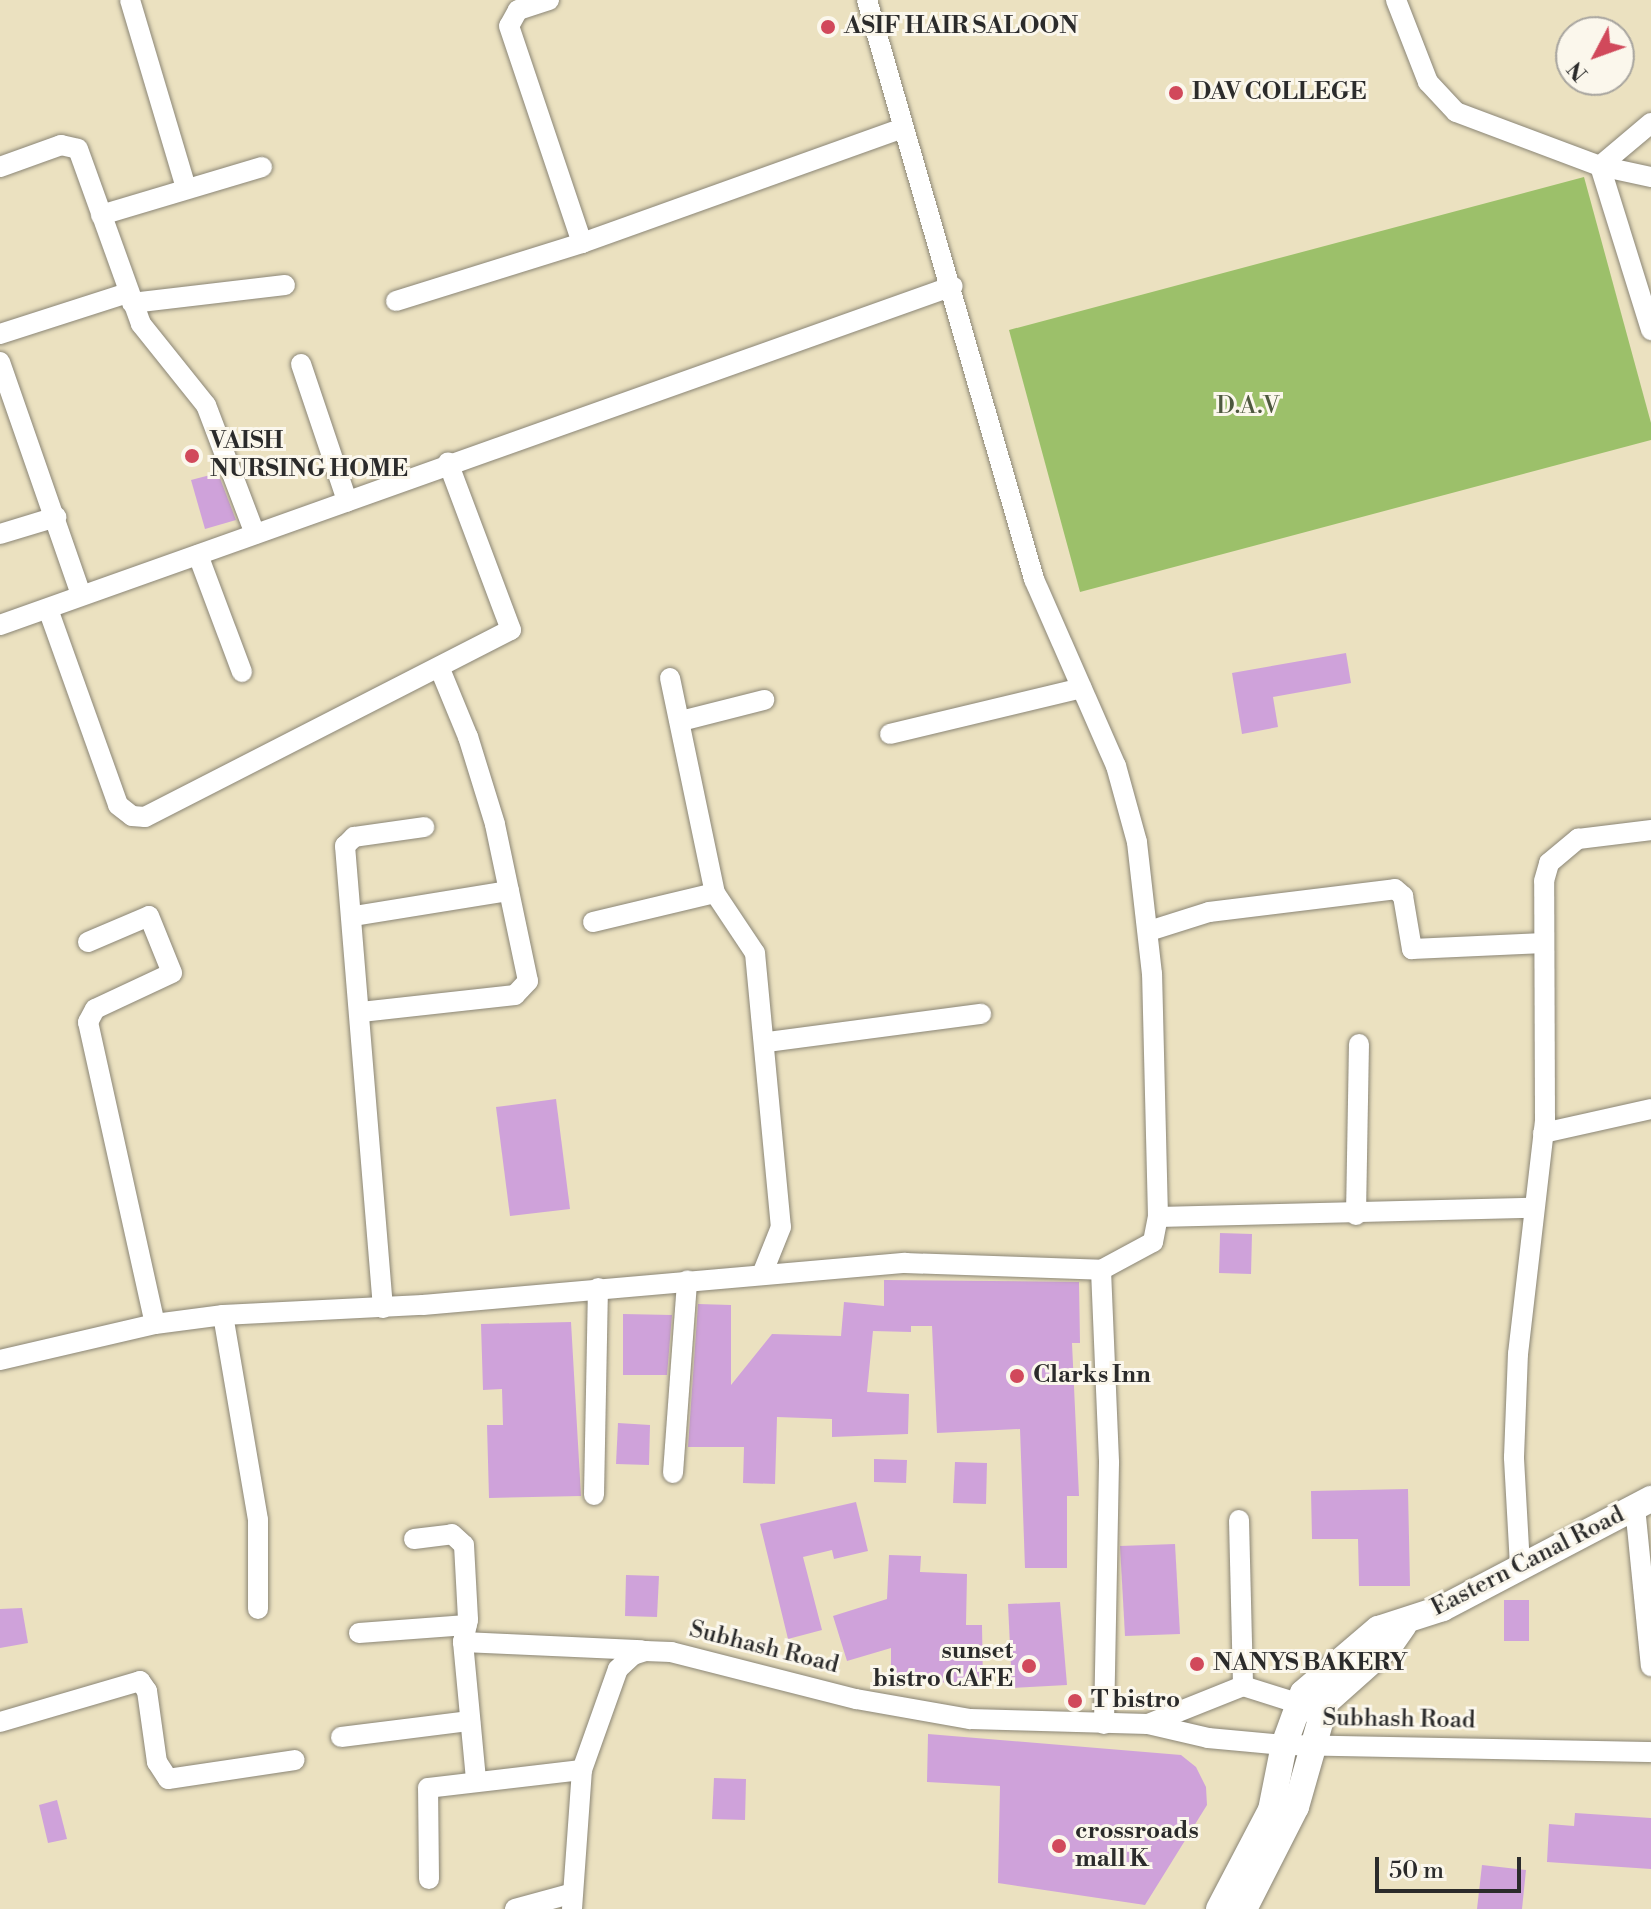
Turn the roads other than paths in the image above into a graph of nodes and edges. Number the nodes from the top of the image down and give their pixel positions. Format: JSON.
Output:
{"nodes":[{"id":1,"x":130,"y":0,"type":"edge"},
{"id":2,"x":867,"y":0,"type":"edge"},
{"id":3,"x":1396,"y":0,"type":"edge"},
{"id":4,"x":538,"y":2,"type":"edge"},
{"id":5,"x":1651,"y":123,"type":"edge"},
{"id":6,"x":900,"y":129,"type":"junction"},
{"id":7,"x":1600,"y":166,"type":"junction"},
{"id":8,"x":0,"y":167,"type":"edge"},
{"id":9,"x":262,"y":167,"type":"dead end"},
{"id":10,"x":1651,"y":177,"type":"edge"},
{"id":11,"x":186,"y":188,"type":"junction"},
{"id":12,"x":101,"y":215,"type":"junction"},
{"id":13,"x":582,"y":243,"type":"junction"},
{"id":14,"x":285,"y":285,"type":"dead end"},
{"id":15,"x":953,"y":286,"type":"junction"},
{"id":16,"x":130,"y":298,"type":"junction"},
{"id":17,"x":396,"y":301,"type":"dead end"},
{"id":18,"x":1651,"y":330,"type":"edge"},
{"id":19,"x":0,"y":334,"type":"edge"},
{"id":20,"x":0,"y":362,"type":"edge"},
{"id":21,"x":301,"y":364,"type":"dead end"},
{"id":22,"x":448,"y":462,"type":"junction"},
{"id":23,"x":347,"y":501,"type":"junction"},
{"id":24,"x":56,"y":517,"type":"junction"},
{"id":25,"x":0,"y":534,"type":"edge"},
{"id":26,"x":255,"y":534,"type":"junction"},
{"id":27,"x":198,"y":555,"type":"junction"},
{"id":28,"x":81,"y":595,"type":"junction"},
{"id":29,"x":48,"y":609,"type":"junction"},
{"id":30,"x":0,"y":625,"type":"edge"},
{"id":31,"x":440,"y":669,"type":"junction"},
{"id":32,"x":242,"y":672,"type":"dead end"},
{"id":33,"x":670,"y":678,"type":"dead end"},
{"id":34,"x":1082,"y":688,"type":"junction"},
{"id":35,"x":764,"y":700,"type":"dead end"},
{"id":36,"x":681,"y":721,"type":"junction"},
{"id":37,"x":890,"y":734,"type":"dead end"},
{"id":38,"x":424,"y":827,"type":"dead end"},
{"id":39,"x":1651,"y":830,"type":"edge"},
{"id":40,"x":509,"y":891,"type":"junction"},
{"id":41,"x":715,"y":893,"type":"junction"},
{"id":42,"x":354,"y":916,"type":"junction"},
{"id":43,"x":593,"y":922,"type":"dead end"},
{"id":44,"x":1149,"y":931,"type":"junction"},
{"id":45,"x":88,"y":942,"type":"dead end"},
{"id":46,"x":1544,"y":943,"type":"junction"},
{"id":47,"x":361,"y":1012,"type":"junction"},
{"id":48,"x":981,"y":1014,"type":"dead end"},
{"id":49,"x":767,"y":1042,"type":"junction"},
{"id":50,"x":1359,"y":1044,"type":"dead end"},
{"id":51,"x":1651,"y":1109,"type":"edge"},
{"id":52,"x":1543,"y":1133,"type":"junction"},
{"id":53,"x":1532,"y":1208,"type":"junction"},
{"id":54,"x":1356,"y":1215,"type":"junction"},
{"id":55,"x":1158,"y":1217,"type":"junction"},
{"id":56,"x":1101,"y":1270,"type":"junction"},
{"id":57,"x":763,"y":1272,"type":"junction"},
{"id":58,"x":687,"y":1281,"type":"junction"},
{"id":59,"x":598,"y":1288,"type":"junction"},
{"id":60,"x":383,"y":1308,"type":"junction"},
{"id":61,"x":223,"y":1315,"type":"junction"},
{"id":62,"x":155,"y":1324,"type":"junction"},
{"id":63,"x":0,"y":1360,"type":"edge"},
{"id":64,"x":673,"y":1473,"type":"dead end"},
{"id":65,"x":594,"y":1495,"type":"dead end"},
{"id":66,"x":1643,"y":1503,"type":"edge"},
{"id":67,"x":1239,"y":1520,"type":"dead end"},
{"id":68,"x":414,"y":1539,"type":"dead end"},
{"id":69,"x":1520,"y":1566,"type":"junction"},
{"id":70,"x":258,"y":1609,"type":"dead end"},
{"id":71,"x":1404,"y":1625,"type":"junction"},
{"id":72,"x":359,"y":1633,"type":"dead end"},
{"id":73,"x":465,"y":1633,"type":"junction"},
{"id":74,"x":655,"y":1651,"type":"junction"},
{"id":75,"x":1651,"y":1666,"type":"edge"},
{"id":76,"x":1243,"y":1686,"type":"junction"},
{"id":77,"x":1297,"y":1703,"type":"junction"},
{"id":78,"x":470,"y":1721,"type":"junction"},
{"id":79,"x":0,"y":1722,"type":"edge"},
{"id":80,"x":1104,"y":1724,"type":"junction"},
{"id":81,"x":1148,"y":1724,"type":"junction"},
{"id":82,"x":1315,"y":1734,"type":"junction"},
{"id":83,"x":341,"y":1737,"type":"dead end"},
{"id":84,"x":1284,"y":1745,"type":"junction"},
{"id":85,"x":1651,"y":1752,"type":"edge"},
{"id":86,"x":295,"y":1760,"type":"dead end"},
{"id":87,"x":582,"y":1770,"type":"junction"},
{"id":88,"x":476,"y":1780,"type":"junction"},
{"id":89,"x":429,"y":1879,"type":"dead end"},
{"id":90,"x":573,"y":1901,"type":"edge"},
{"id":91,"x":515,"y":1909,"type":"edge"},
{"id":92,"x":1219,"y":1909,"type":"edge"},
{"id":93,"x":1244,"y":1909,"type":"edge"}],
"edges":[{"from":1,"to":11,"type":"street"},
{"from":2,"to":6,"type":"street"},
{"from":3,"to":7,"type":"street"},
{"from":4,"to":13,"type":"street"},
{"from":5,"to":7,"type":"street"},
{"from":6,"to":13,"type":"street"},
{"from":6,"to":15,"type":"street"},
{"from":7,"to":10,"type":"street"},
{"from":7,"to":18,"type":"street"},
{"from":8,"to":12,"type":"street"},
{"from":9,"to":11,"type":"street"},
{"from":11,"to":12,"type":"street"},
{"from":12,"to":16,"type":"street"},
{"from":13,"to":17,"type":"street"},
{"from":14,"to":16,"type":"street"},
{"from":15,"to":22,"type":"street"},
{"from":15,"to":34,"type":"street"},
{"from":16,"to":19,"type":"street"},
{"from":16,"to":26,"type":"street"},
{"from":20,"to":24,"type":"street"},
{"from":21,"to":23,"type":"street"},
{"from":22,"to":23,"type":"street"},
{"from":22,"to":31,"type":"street"},
{"from":23,"to":26,"type":"street"},
{"from":24,"to":25,"type":"street"},
{"from":24,"to":28,"type":"street"},
{"from":26,"to":27,"type":"street"},
{"from":27,"to":28,"type":"street"},
{"from":27,"to":32,"type":"street"},
{"from":28,"to":29,"type":"street"},
{"from":29,"to":30,"type":"street"},
{"from":29,"to":31,"type":"street"},
{"from":31,"to":40,"type":"street"},
{"from":33,"to":36,"type":"street"},
{"from":34,"to":37,"type":"street"},
{"from":34,"to":44,"type":"street"},
{"from":35,"to":36,"type":"street"},
{"from":36,"to":41,"type":"street"},
{"from":38,"to":42,"type":"street"},
{"from":39,"to":46,"type":"street"},
{"from":40,"to":42,"type":"street"},
{"from":40,"to":47,"type":"street"},
{"from":41,"to":43,"type":"street"},
{"from":41,"to":49,"type":"street"},
{"from":42,"to":47,"type":"street"},
{"from":44,"to":46,"type":"street"},
{"from":44,"to":55,"type":"street"},
{"from":45,"to":62,"type":"street"},
{"from":46,"to":52,"type":"street"},
{"from":47,"to":60,"type":"street"},
{"from":48,"to":49,"type":"street"},
{"from":49,"to":57,"type":"street"},
{"from":50,"to":54,"type":"street"},
{"from":51,"to":52,"type":"street"},
{"from":52,"to":53,"type":"street"},
{"from":53,"to":54,"type":"street"},
{"from":53,"to":69,"type":"street"},
{"from":54,"to":55,"type":"street"},
{"from":55,"to":56,"type":"street"},
{"from":56,"to":57,"type":"street"},
{"from":56,"to":80,"type":"street"},
{"from":57,"to":58,"type":"street"},
{"from":58,"to":59,"type":"street"},
{"from":58,"to":64,"type":"street"},
{"from":59,"to":60,"type":"street"},
{"from":59,"to":65,"type":"street"},
{"from":60,"to":61,"type":"street"},
{"from":61,"to":62,"type":"street"},
{"from":61,"to":70,"type":"street"},
{"from":62,"to":63,"type":"street"},
{"from":66,"to":69,"type":"main road","name":"Eastern Canal Road"},
{"from":66,"to":75,"type":"street"},
{"from":67,"to":76,"type":"street"},
{"from":68,"to":73,"type":"street"},
{"from":69,"to":71,"type":"main road","name":"Eastern Canal Road"},
{"from":71,"to":77,"type":"main road","name":"Eastern Canal Road"},
{"from":71,"to":82,"type":"main road","name":"Eastern Canal Road"},
{"from":72,"to":73,"type":"street"},
{"from":73,"to":74,"type":"street"},
{"from":73,"to":78,"type":"street"},
{"from":74,"to":80,"type":"street","name":"Subhash Road"},
{"from":74,"to":87,"type":"street","name":"Subhash Road"},
{"from":76,"to":77,"type":"street","name":"Subhash Road"},
{"from":76,"to":81,"type":"street","name":"Subhash Road"},
{"from":77,"to":82,"type":"street","name":"Subhash Road"},
{"from":77,"to":84,"type":"main road"},
{"from":78,"to":83,"type":"street"},
{"from":78,"to":88,"type":"street"},
{"from":79,"to":86,"type":"street"},
{"from":80,"to":81,"type":"street","name":"Subhash Road"},
{"from":81,"to":84,"type":"street","name":"Subhash Road"},
{"from":82,"to":84,"type":"street","name":"Subhash Road"},
{"from":82,"to":85,"type":"street","name":"Subhash Road"},
{"from":82,"to":93,"type":"main road","name":"Eastern Canal Road"},
{"from":84,"to":92,"type":"main road"},
{"from":87,"to":88,"type":"street"},
{"from":87,"to":90,"type":"street","name":"Subhash Road"},
{"from":88,"to":89,"type":"street"},
{"from":90,"to":91,"type":"street"}]}
